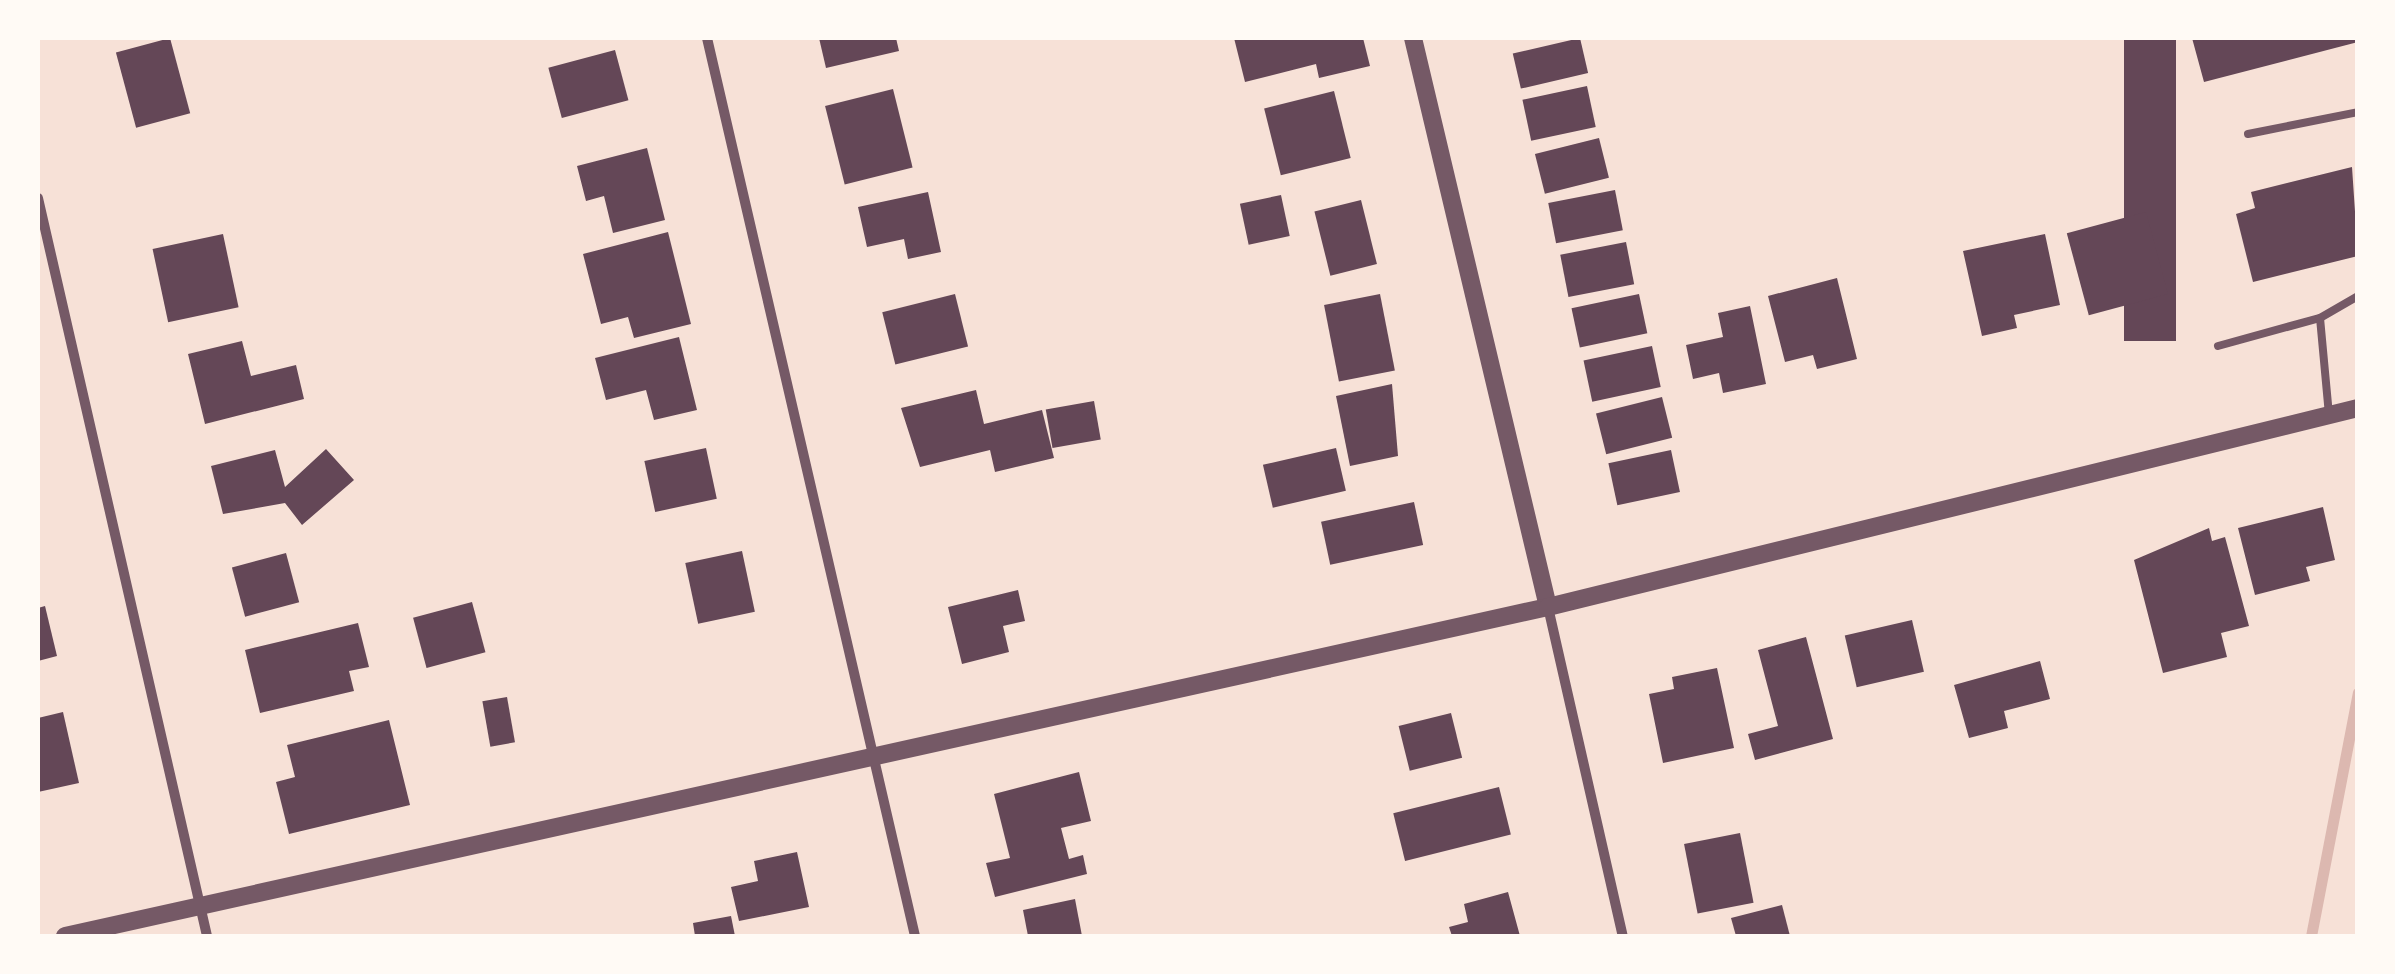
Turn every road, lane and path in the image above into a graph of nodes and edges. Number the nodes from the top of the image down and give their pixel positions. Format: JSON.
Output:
{"nodes":[{"id":1,"x":706,"y":38,"type":"edge"},
{"id":2,"x":1413,"y":38,"type":"edge"},
{"id":3,"x":2358,"y":112,"type":"edge"},
{"id":4,"x":2248,"y":134,"type":"dead end"},
{"id":5,"x":38,"y":198,"type":"edge"},
{"id":6,"x":2358,"y":296,"type":"edge"},
{"id":7,"x":2320,"y":318,"type":"junction"},
{"id":8,"x":2218,"y":346,"type":"dead end"},
{"id":9,"x":2358,"y":408,"type":"edge"},
{"id":10,"x":2329,"y":415,"type":"junction"},
{"id":11,"x":1548,"y":607,"type":"junction"},
{"id":12,"x":874,"y":760,"type":"junction"},
{"id":13,"x":200,"y":905,"type":"junction"},
{"id":14,"x":65,"y":936,"type":"edge"},
{"id":15,"x":208,"y":936,"type":"edge"},
{"id":16,"x":915,"y":936,"type":"edge"},
{"id":17,"x":1623,"y":936,"type":"edge"}],
"edges":[{"from":1,"to":12,"type":"street"},
{"from":2,"to":11,"type":"street"},
{"from":3,"to":4,"type":"lane"},
{"from":5,"to":13,"type":"street"},
{"from":6,"to":7,"type":"lane"},
{"from":7,"to":8,"type":"lane"},
{"from":7,"to":10,"type":"lane"},
{"from":9,"to":10,"type":"street"},
{"from":10,"to":11,"type":"street"},
{"from":11,"to":12,"type":"street"},
{"from":11,"to":17,"type":"street"},
{"from":12,"to":13,"type":"street"},
{"from":12,"to":16,"type":"street"},
{"from":13,"to":14,"type":"street"},
{"from":13,"to":15,"type":"street"}]}
